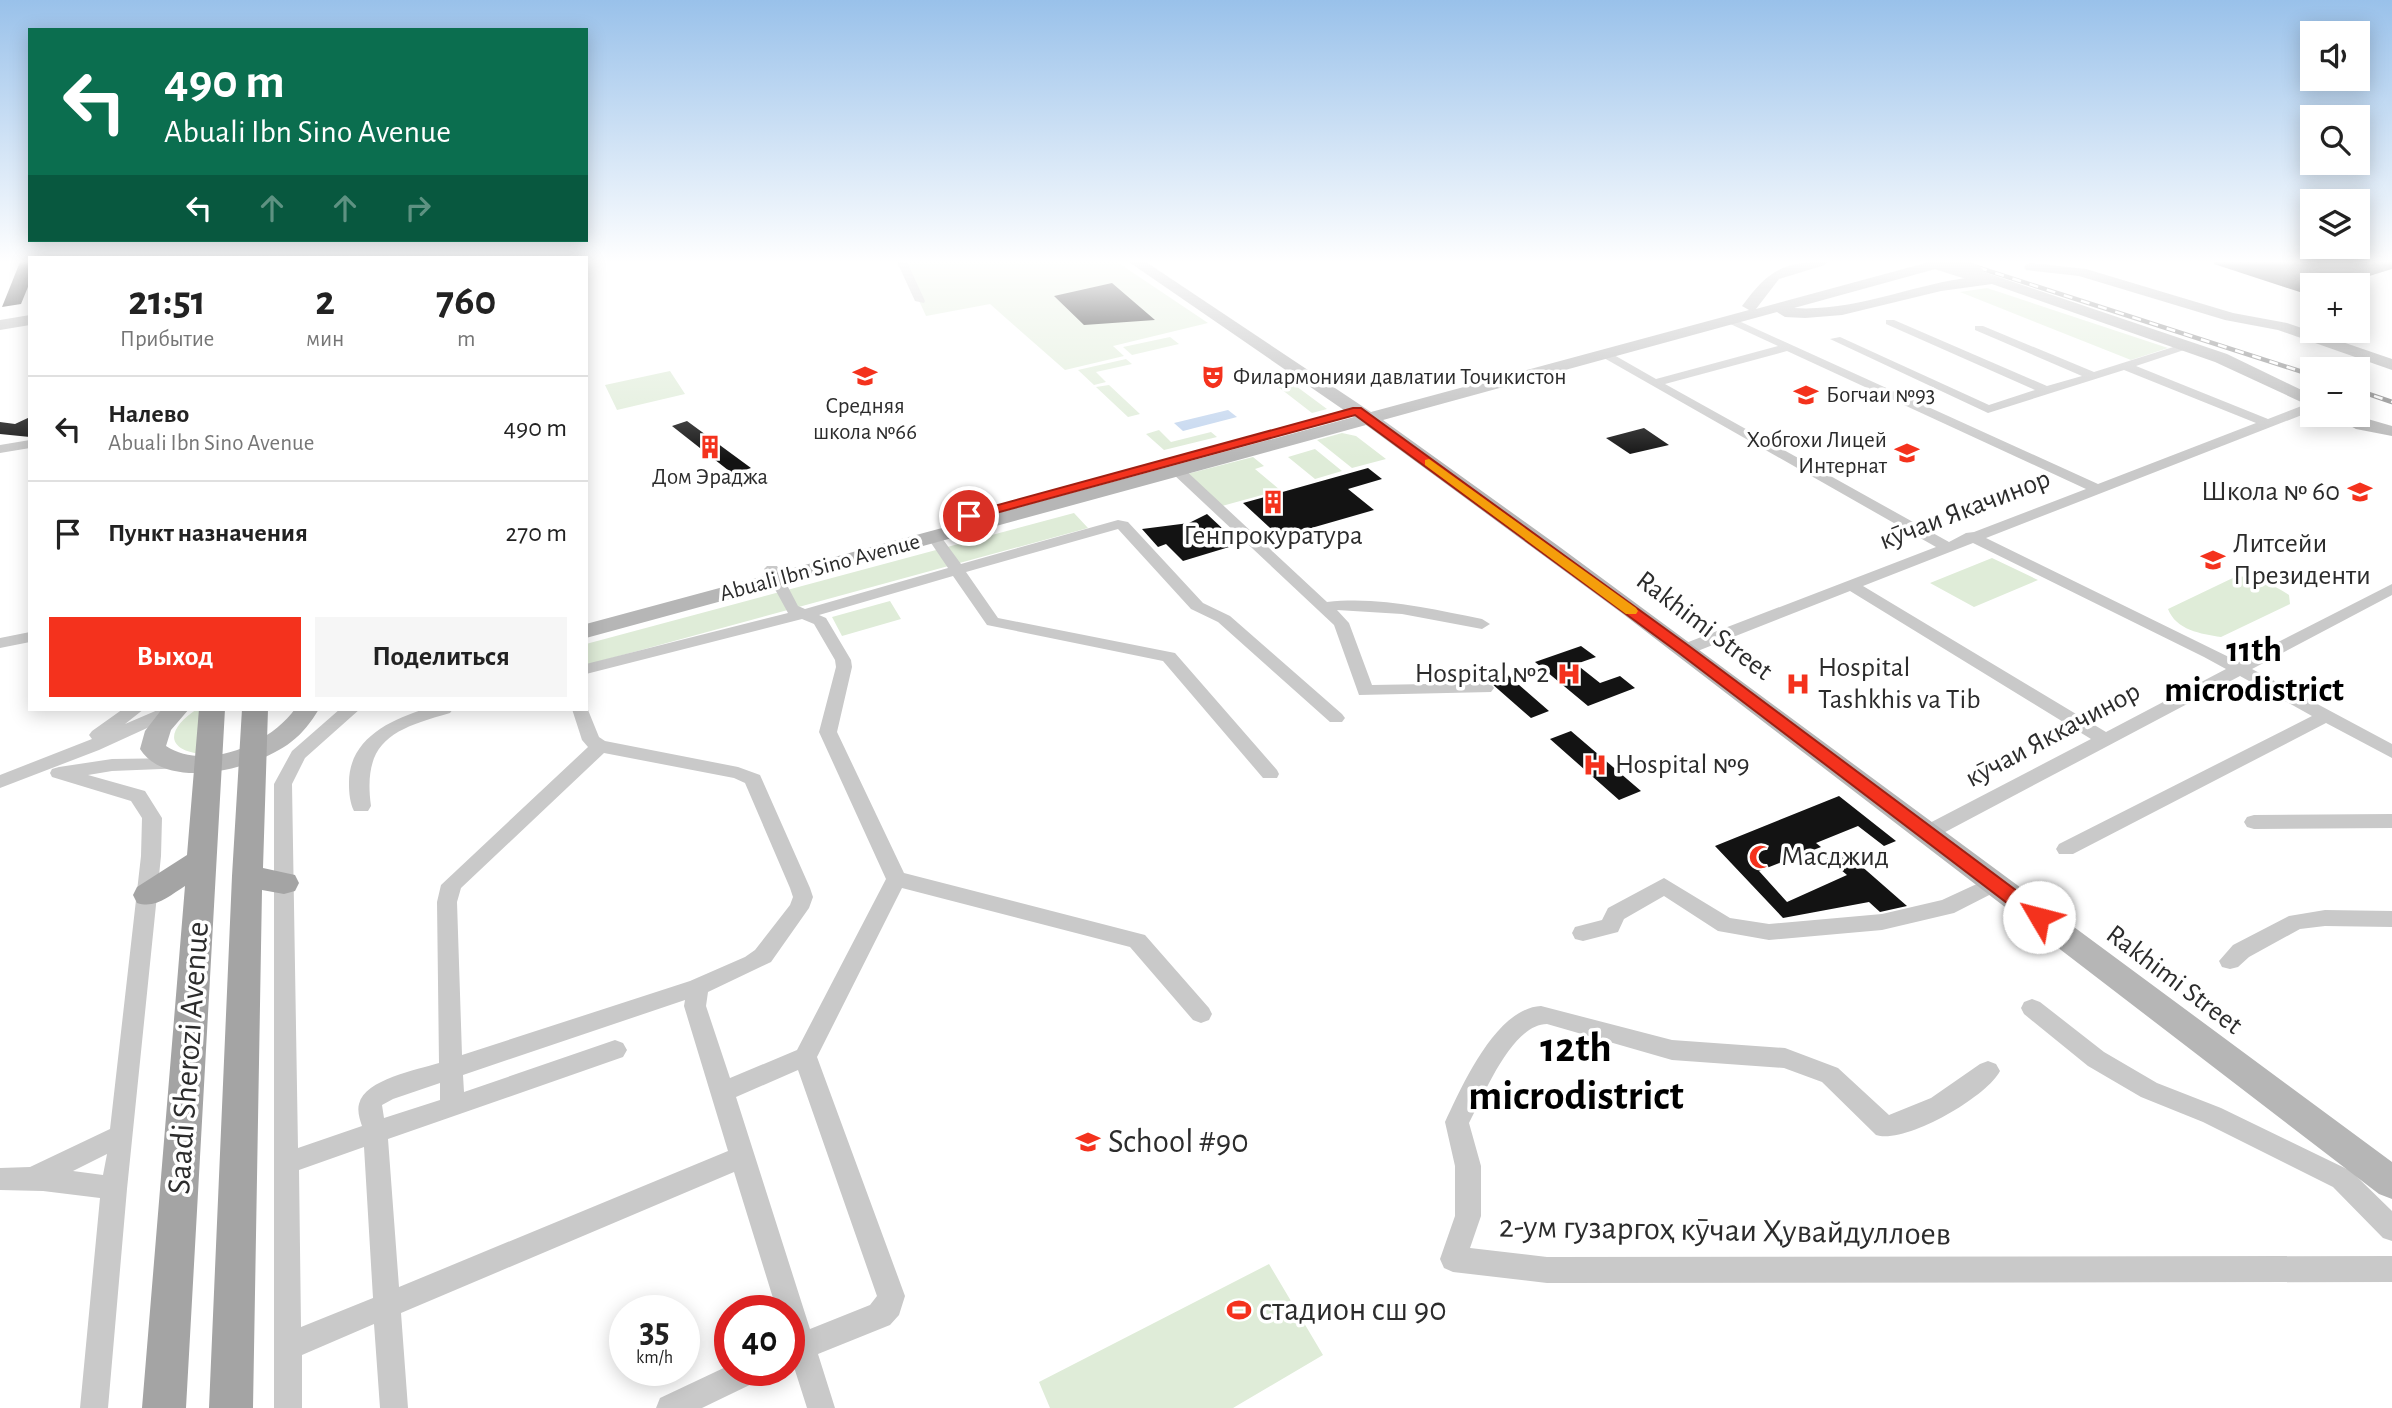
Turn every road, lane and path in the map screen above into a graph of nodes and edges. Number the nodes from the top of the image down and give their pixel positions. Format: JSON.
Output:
{"nodes":[{"id":1,"x":1240,"y":328,"type":"edge"},
{"id":2,"x":1686,"y":328,"type":"edge"},
{"id":3,"x":1701,"y":328,"type":"edge"},
{"id":4,"x":1747,"y":328,"type":"edge"},
{"id":5,"x":1903,"y":328,"type":"edge"},
{"id":6,"x":1979,"y":328,"type":"dead end"},
{"id":7,"x":2147,"y":328,"type":"edge"},
{"id":8,"x":2286,"y":328,"type":"edge"},
{"id":9,"x":1836,"y":340,"type":"dead end"},
{"id":10,"x":2186,"y":346,"type":"junction"},
{"id":11,"x":1788,"y":347,"type":"junction"},
{"id":12,"x":1604,"y":354,"type":"junction"},
{"id":13,"x":2392,"y":365,"type":"edge"},
{"id":14,"x":2125,"y":366,"type":"junction"},
{"id":15,"x":2093,"y":376,"type":"junction"},
{"id":16,"x":1656,"y":383,"type":"junction"},
{"id":17,"x":2047,"y":391,"type":"junction"},
{"id":18,"x":2300,"y":397,"type":"edge"},
{"id":19,"x":2300,"y":409,"type":"edge"},
{"id":20,"x":1362,"y":414,"type":"junction"},
{"id":21,"x":2267,"y":423,"type":"junction"},
{"id":22,"x":2369,"y":427,"type":"edge"},
{"id":23,"x":2392,"y":434,"type":"edge"},
{"id":24,"x":28,"y":444,"type":"edge"},
{"id":25,"x":0,"y":449,"type":"edge"},
{"id":26,"x":1178,"y":470,"type":"junction"},
{"id":27,"x":2095,"y":488,"type":"junction"},
{"id":28,"x":1971,"y":536,"type":"junction"},
{"id":29,"x":934,"y":537,"type":"junction"},
{"id":30,"x":1945,"y":546,"type":"junction"},
{"id":31,"x":957,"y":569,"type":"junction"},
{"id":32,"x":774,"y":574,"type":"junction"},
{"id":33,"x":1849,"y":584,"type":"junction"},
{"id":34,"x":2392,"y":589,"type":"edge"},
{"id":35,"x":1323,"y":607,"type":"junction"},
{"id":36,"x":803,"y":614,"type":"junction"},
{"id":37,"x":588,"y":619,"type":"edge"},
{"id":38,"x":1482,"y":624,"type":"dead end"},
{"id":39,"x":588,"y":630,"type":"edge"},
{"id":40,"x":28,"y":637,"type":"edge"},
{"id":41,"x":0,"y":643,"type":"edge"},
{"id":42,"x":1684,"y":650,"type":"junction"},
{"id":43,"x":588,"y":669,"type":"edge"},
{"id":44,"x":2239,"y":669,"type":"junction"},
{"id":45,"x":1485,"y":688,"type":"dead end"},
{"id":46,"x":132,"y":711,"type":"edge"},
{"id":47,"x":171,"y":711,"type":"edge"},
{"id":48,"x":173,"y":711,"type":"edge"},
{"id":49,"x":211,"y":711,"type":"edge"},
{"id":50,"x":256,"y":711,"type":"edge"},
{"id":51,"x":312,"y":711,"type":"edge"},
{"id":52,"x":349,"y":711,"type":"edge"},
{"id":53,"x":437,"y":711,"type":"edge"},
{"id":54,"x":582,"y":711,"type":"edge"},
{"id":55,"x":2326,"y":716,"type":"junction"},
{"id":56,"x":1336,"y":718,"type":"dead end"},
{"id":57,"x":2106,"y":740,"type":"junction"},
{"id":58,"x":600,"y":746,"type":"junction"},
{"id":59,"x":255,"y":752,"type":"junction"},
{"id":60,"x":2392,"y":752,"type":"edge"},
{"id":61,"x":195,"y":764,"type":"junction"},
{"id":62,"x":61,"y":766,"type":"junction"},
{"id":63,"x":1270,"y":774,"type":"dead end"},
{"id":64,"x":7,"y":780,"type":"edge"},
{"id":65,"x":361,"y":806,"type":"dead end"},
{"id":66,"x":2392,"y":821,"type":"edge"},
{"id":67,"x":2253,"y":822,"type":"dead end"},
{"id":68,"x":1927,"y":833,"type":"junction"},
{"id":69,"x":2066,"y":849,"type":"dead end"},
{"id":70,"x":203,"y":860,"type":"junction"},
{"id":71,"x":896,"y":879,"type":"junction"},
{"id":72,"x":265,"y":880,"type":"junction"},
{"id":73,"x":1994,"y":884,"type":"junction"},
{"id":74,"x":148,"y":895,"type":"junction"},
{"id":75,"x":2392,"y":919,"type":"edge"},
{"id":76,"x":1583,"y":933,"type":"dead end"},
{"id":77,"x":2230,"y":961,"type":"dead end"},
{"id":78,"x":698,"y":987,"type":"junction"},
{"id":79,"x":2032,"y":1008,"type":"dead end"},
{"id":80,"x":1201,"y":1014,"type":"dead end"},
{"id":81,"x":615,"y":1051,"type":"dead end"},
{"id":82,"x":805,"y":1058,"type":"junction"},
{"id":83,"x":452,"y":1071,"type":"junction"},
{"id":84,"x":1988,"y":1071,"type":"dead end"},
{"id":85,"x":723,"y":1092,"type":"junction"},
{"id":86,"x":452,"y":1106,"type":"junction"},
{"id":87,"x":375,"y":1133,"type":"junction"},
{"id":88,"x":122,"y":1135,"type":"junction"},
{"id":89,"x":742,"y":1157,"type":"junction"},
{"id":90,"x":286,"y":1163,"type":"junction"},
{"id":91,"x":34,"y":1177,"type":"junction"},
{"id":92,"x":0,"y":1179,"type":"edge"},
{"id":93,"x":2392,"y":1183,"type":"edge"},
{"id":94,"x":114,"y":1189,"type":"junction"},
{"id":95,"x":2392,"y":1229,"type":"edge"},
{"id":96,"x":2392,"y":1269,"type":"edge"},
{"id":97,"x":781,"y":1295,"type":"edge"},
{"id":98,"x":385,"y":1306,"type":"junction"},
{"id":99,"x":805,"y":1345,"type":"edge"},
{"id":100,"x":287,"y":1347,"type":"junction"},
{"id":101,"x":805,"y":1370,"type":"edge"},
{"id":102,"x":716,"y":1386,"type":"edge"},
{"id":103,"x":93,"y":1408,"type":"edge"},
{"id":104,"x":163,"y":1408,"type":"edge"},
{"id":105,"x":231,"y":1408,"type":"edge"},
{"id":106,"x":288,"y":1408,"type":"edge"},
{"id":107,"x":394,"y":1408,"type":"edge"},
{"id":108,"x":670,"y":1408,"type":"edge"},
{"id":109,"x":821,"y":1408,"type":"edge"}],
"edges":[{"from":1,"to":20,"type":"main road","name":"Rakhimi Street"},
{"from":2,"to":20,"type":"main road","name":"Abuali Ibn Sino Avenue"},
{"from":3,"to":12,"type":"main road","name":"Abuali Ibn Sino Avenue"},
{"from":4,"to":11,"type":"street"},
{"from":5,"to":17,"type":"street"},
{"from":6,"to":15,"type":"street"},
{"from":7,"to":10,"type":"main road"},
{"from":8,"to":13,"type":"main road"},
{"from":9,"to":17,"type":"street"},
{"from":10,"to":14,"type":"street"},
{"from":10,"to":18,"type":"main road"},
{"from":11,"to":16,"type":"street"},
{"from":11,"to":27,"type":"street"},
{"from":12,"to":16,"type":"street"},
{"from":12,"to":20,"type":"main road","name":"Abuali Ibn Sino Avenue"},
{"from":14,"to":15,"type":"street"},
{"from":14,"to":21,"type":"street"},
{"from":15,"to":17,"type":"street"},
{"from":16,"to":30,"type":"street"},
{"from":19,"to":21,"type":"street","name":"кӯчаи Якачинор"},
{"from":20,"to":26,"type":"main road","name":"Abuali Ibn Sino Avenue"},
{"from":20,"to":32,"type":"main road","name":"Abuali Ibn Sino Avenue"},
{"from":20,"to":42,"type":"main road","name":"Rakhimi Street"},
{"from":21,"to":27,"type":"street","name":"кӯчаи Якачинор"},
{"from":22,"to":23,"type":"main road"},
{"from":24,"to":25,"type":"street"},
{"from":26,"to":29,"type":"main road","name":"Abuali Ibn Sino Avenue"},
{"from":26,"to":35,"type":"street"},
{"from":27,"to":28,"type":"street","name":"кӯчаи Якачинор"},
{"from":28,"to":30,"type":"street","name":"кӯчаи Якачинор"},
{"from":28,"to":44,"type":"street"},
{"from":29,"to":31,"type":"street"},
{"from":29,"to":32,"type":"main road","name":"Abuali Ibn Sino Avenue"},
{"from":30,"to":33,"type":"street","name":"кӯчаи Якачинор"},
{"from":31,"to":36,"type":"street"},
{"from":31,"to":56,"type":"street"},
{"from":31,"to":63,"type":"street"},
{"from":32,"to":36,"type":"street"},
{"from":32,"to":37,"type":"main road","name":"Abuali Ibn Sino Avenue"},
{"from":32,"to":39,"type":"main road","name":"Abuali Ibn Sino Avenue"},
{"from":33,"to":42,"type":"street","name":"кӯчаи Якачинор"},
{"from":33,"to":57,"type":"street"},
{"from":34,"to":44,"type":"street","name":"кӯчаи Яккачинор"},
{"from":35,"to":38,"type":"street"},
{"from":35,"to":45,"type":"street"},
{"from":36,"to":43,"type":"street"},
{"from":36,"to":71,"type":"street"},
{"from":40,"to":41,"type":"street"},
{"from":42,"to":68,"type":"main road","name":"Rakhimi Street"},
{"from":44,"to":55,"type":"street"},
{"from":44,"to":57,"type":"street","name":"кӯчаи Яккачинор"},
{"from":46,"to":62,"type":"street"},
{"from":47,"to":62,"type":"street"},
{"from":48,"to":61,"type":"main road"},
{"from":49,"to":61,"type":"main road","name":"Saadi Sherozi Avenue"},
{"from":50,"to":59,"type":"main road","name":"Saadi Sherozi Avenue"},
{"from":51,"to":59,"type":"main road"},
{"from":52,"to":72,"type":"street"},
{"from":53,"to":65,"type":"street"},
{"from":54,"to":58,"type":"street"},
{"from":55,"to":60,"type":"street"},
{"from":55,"to":69,"type":"street"},
{"from":57,"to":68,"type":"street","name":"кӯчаи Яккачинор"},
{"from":58,"to":78,"type":"street"},
{"from":58,"to":83,"type":"street"},
{"from":59,"to":61,"type":"main road"},
{"from":59,"to":72,"type":"main road","name":"Saadi Sherozi Avenue"},
{"from":61,"to":62,"type":"street"},
{"from":61,"to":70,"type":"main road","name":"Saadi Sherozi Avenue"},
{"from":62,"to":64,"type":"street"},
{"from":62,"to":74,"type":"street"},
{"from":66,"to":67,"type":"street"},
{"from":68,"to":73,"type":"main road","name":"Rakhimi Street"},
{"from":70,"to":74,"type":"main road"},
{"from":70,"to":104,"type":"main road","name":"Saadi Sherozi Avenue"},
{"from":71,"to":80,"type":"street"},
{"from":71,"to":82,"type":"street"},
{"from":72,"to":90,"type":"street"},
{"from":72,"to":105,"type":"main road","name":"Saadi Sherozi Avenue"},
{"from":73,"to":76,"type":"street"},
{"from":73,"to":93,"type":"main road","name":"Rakhimi Street"},
{"from":74,"to":88,"type":"street"},
{"from":75,"to":77,"type":"street"},
{"from":78,"to":83,"type":"street"},
{"from":78,"to":85,"type":"street"},
{"from":79,"to":95,"type":"street"},
{"from":81,"to":86,"type":"street"},
{"from":82,"to":85,"type":"street"},
{"from":82,"to":99,"type":"street"},
{"from":83,"to":86,"type":"street"},
{"from":83,"to":87,"type":"street"},
{"from":84,"to":96,"type":"street","name":"2-ум гузаргоҳ кӯчаи Ҳувайдуллоев"},
{"from":85,"to":89,"type":"street"},
{"from":86,"to":87,"type":"street"},
{"from":87,"to":90,"type":"street"},
{"from":87,"to":98,"type":"street"},
{"from":88,"to":91,"type":"street"},
{"from":88,"to":94,"type":"street"},
{"from":89,"to":97,"type":"street"},
{"from":89,"to":98,"type":"street"},
{"from":90,"to":100,"type":"street"},
{"from":91,"to":92,"type":"street"},
{"from":91,"to":94,"type":"street"},
{"from":94,"to":103,"type":"street"},
{"from":98,"to":100,"type":"street"},
{"from":98,"to":107,"type":"street"},
{"from":100,"to":106,"type":"street"},
{"from":101,"to":109,"type":"street"},
{"from":102,"to":108,"type":"street"}]}
